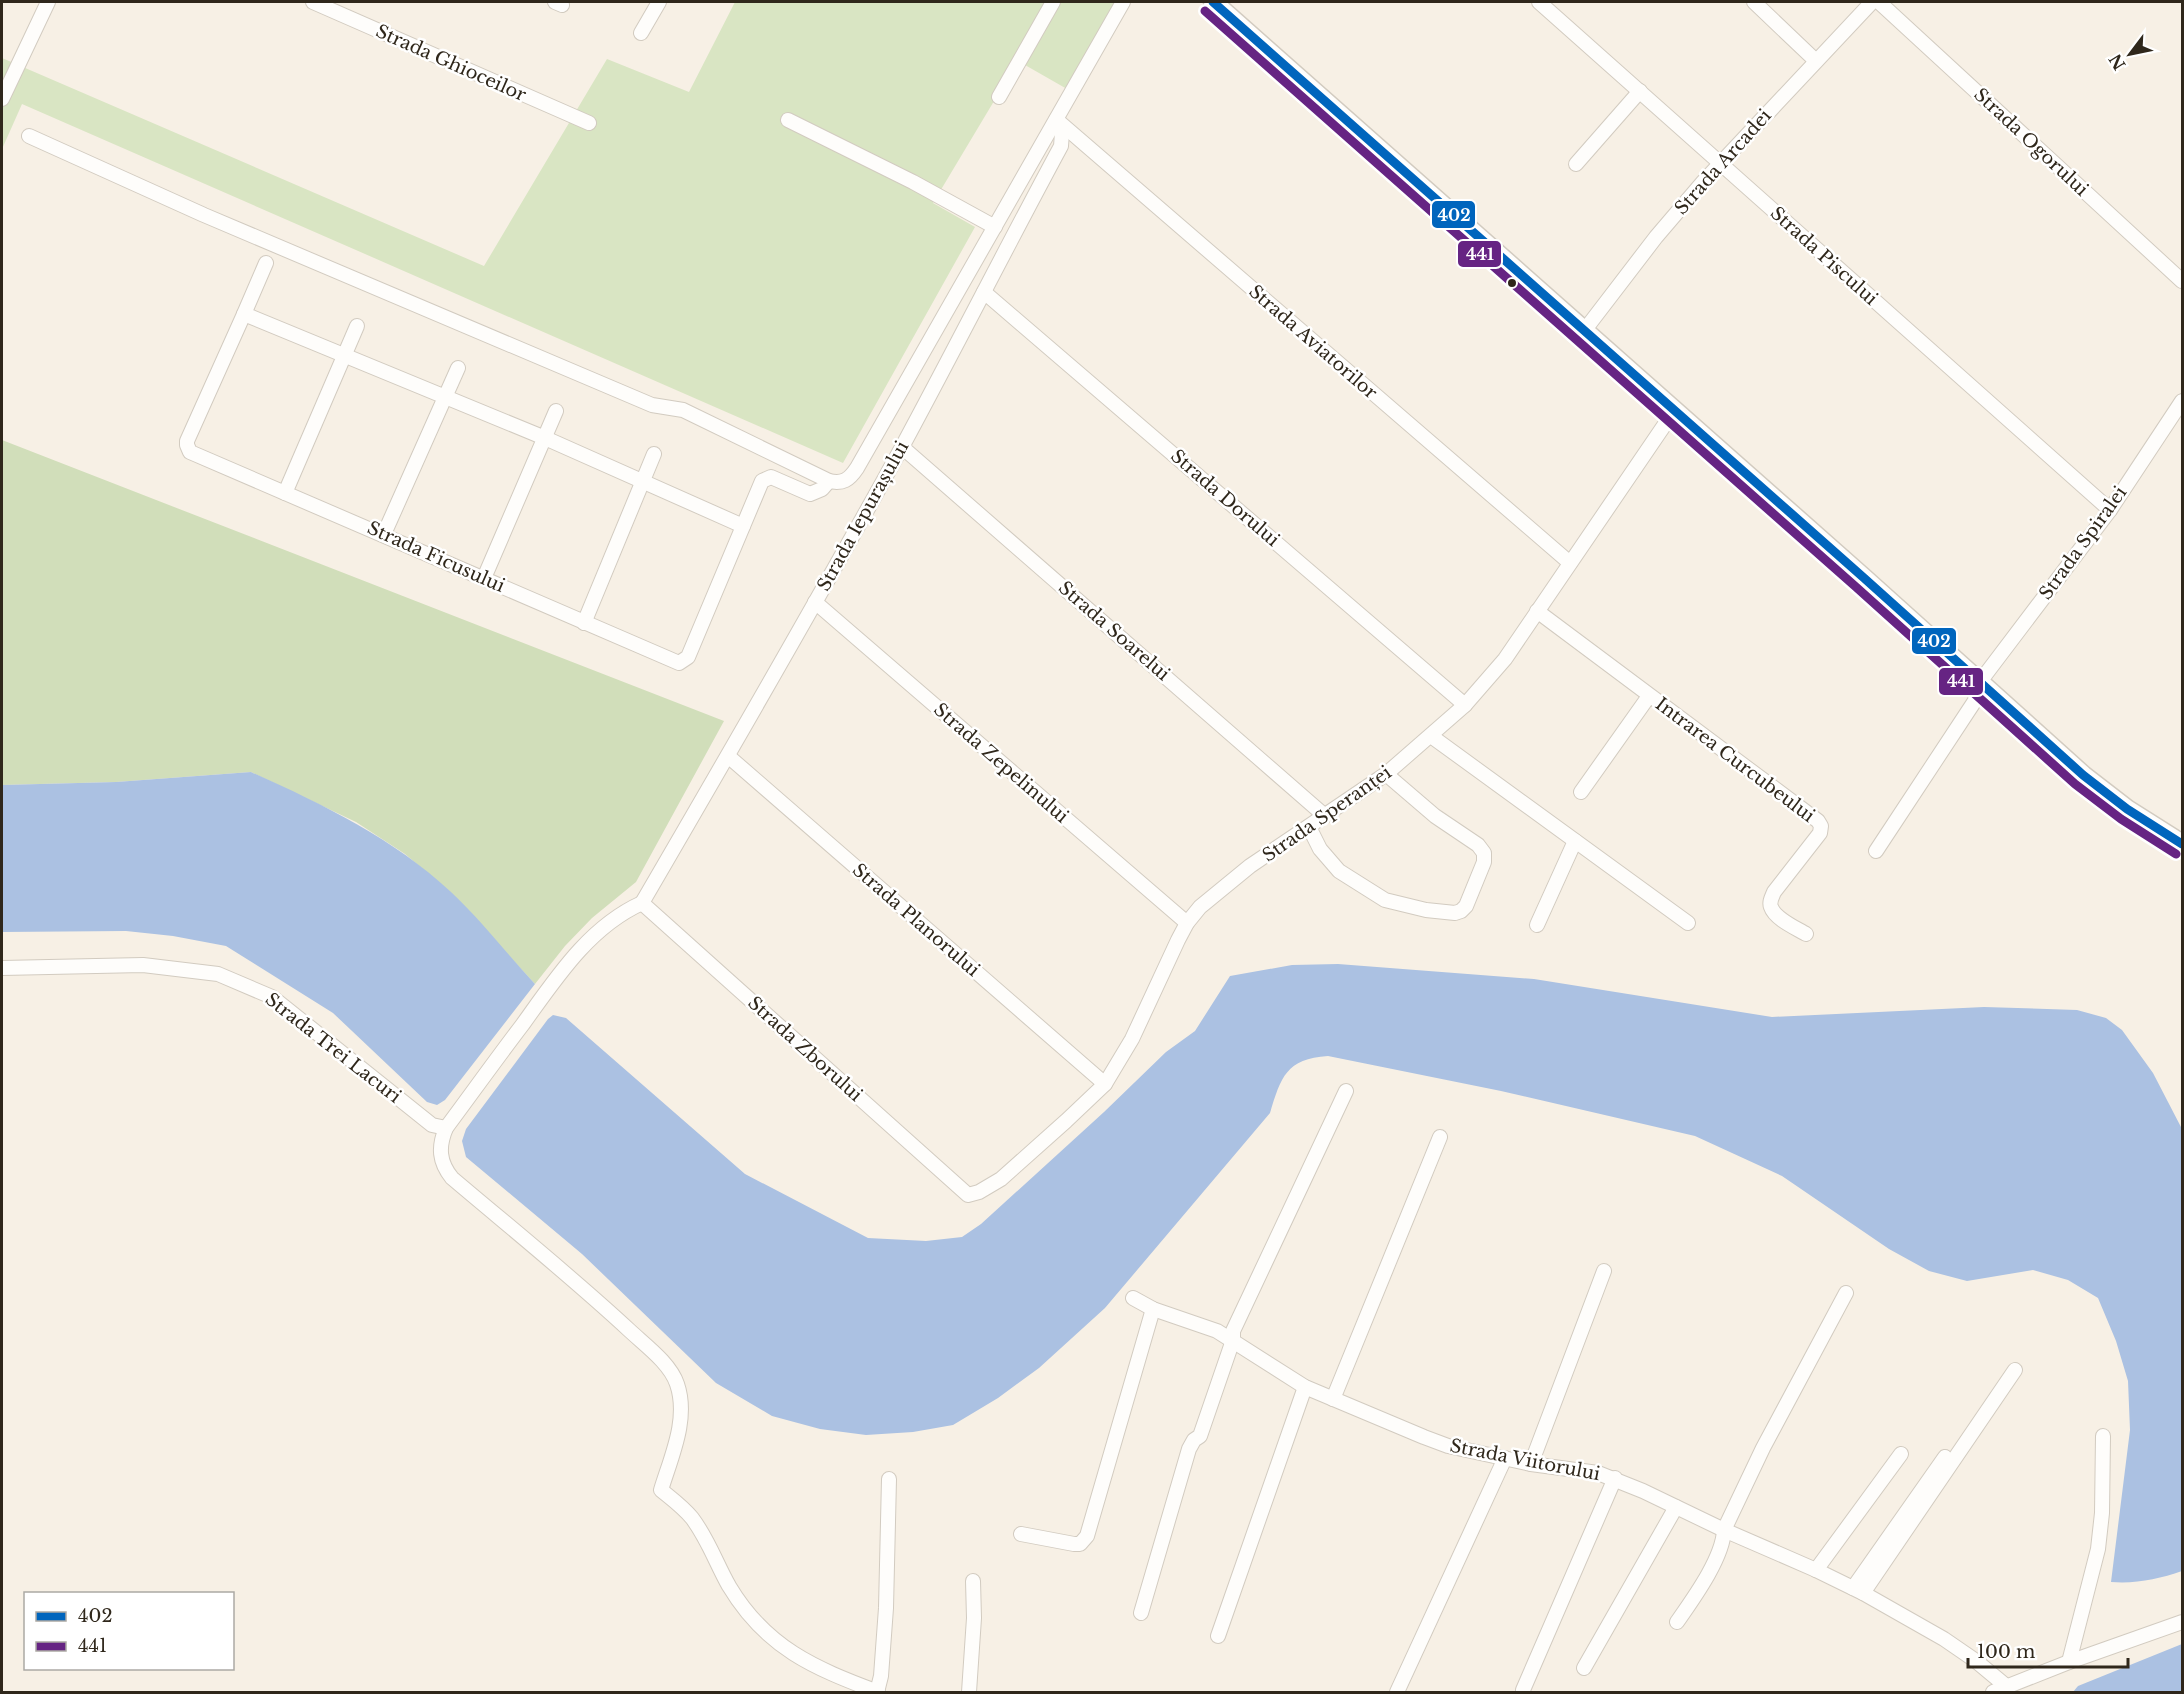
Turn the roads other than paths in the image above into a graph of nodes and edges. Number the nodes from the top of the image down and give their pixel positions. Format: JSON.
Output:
{"nodes":[{"id":1,"x":48,"y":2,"type":"edge"},
{"id":2,"x":313,"y":2,"type":"edge"},
{"id":3,"x":659,"y":2,"type":"edge"},
{"id":4,"x":1053,"y":2,"type":"edge"},
{"id":5,"x":1124,"y":2,"type":"edge"},
{"id":6,"x":1213,"y":2,"type":"edge"},
{"id":7,"x":1539,"y":2,"type":"edge"},
{"id":8,"x":1754,"y":2,"type":"edge"},
{"id":9,"x":1872,"y":2,"type":"edge"},
{"id":10,"x":1879,"y":2,"type":"edge"},
{"id":11,"x":640,"y":33,"type":"dead end"},
{"id":12,"x":1816,"y":61,"type":"junction"},
{"id":13,"x":1641,"y":91,"type":"junction"},
{"id":14,"x":999,"y":97,"type":"dead end"},
{"id":15,"x":2,"y":99,"type":"edge"},
{"id":16,"x":788,"y":120,"type":"dead end"},
{"id":17,"x":1056,"y":120,"type":"junction"},
{"id":18,"x":589,"y":123,"type":"dead end"},
{"id":19,"x":29,"y":136,"type":"dead end"},
{"id":20,"x":1576,"y":164,"type":"dead end"},
{"id":21,"x":1720,"y":164,"type":"junction"},
{"id":22,"x":995,"y":227,"type":"junction"},
{"id":23,"x":266,"y":263,"type":"dead end"},
{"id":24,"x":2182,"y":281,"type":"edge"},
{"id":25,"x":984,"y":292,"type":"junction"},
{"id":26,"x":244,"y":314,"type":"junction"},
{"id":27,"x":357,"y":326,"type":"dead end"},
{"id":28,"x":1584,"y":331,"type":"junction"},
{"id":29,"x":343,"y":355,"type":"junction"},
{"id":30,"x":458,"y":368,"type":"dead end"},
{"id":31,"x":446,"y":397,"type":"junction"},
{"id":32,"x":2182,"y":401,"type":"edge"},
{"id":33,"x":556,"y":411,"type":"dead end"},
{"id":34,"x":1674,"y":411,"type":"junction"},
{"id":35,"x":545,"y":438,"type":"junction"},
{"id":36,"x":902,"y":447,"type":"junction"},
{"id":37,"x":654,"y":454,"type":"dead end"},
{"id":38,"x":643,"y":482,"type":"junction"},
{"id":39,"x":833,"y":482,"type":"junction"},
{"id":40,"x":285,"y":493,"type":"junction"},
{"id":41,"x":2110,"y":510,"type":"junction"},
{"id":42,"x":743,"y":526,"type":"junction"},
{"id":43,"x":384,"y":534,"type":"junction"},
{"id":44,"x":1570,"y":563,"type":"junction"},
{"id":45,"x":484,"y":578,"type":"junction"},
{"id":46,"x":815,"y":602,"type":"junction"},
{"id":47,"x":1537,"y":612,"type":"junction"},
{"id":48,"x":584,"y":622,"type":"junction"},
{"id":49,"x":1982,"y":685,"type":"junction"},
{"id":50,"x":1649,"y":696,"type":"junction"},
{"id":51,"x":1465,"y":705,"type":"junction"},
{"id":52,"x":1431,"y":736,"type":"junction"},
{"id":53,"x":728,"y":756,"type":"junction"},
{"id":54,"x":1386,"y":774,"type":"junction"},
{"id":55,"x":1581,"y":792,"type":"dead end"},
{"id":56,"x":1325,"y":816,"type":"junction"},
{"id":57,"x":1309,"y":827,"type":"junction"},
{"id":58,"x":1575,"y":841,"type":"junction"},
{"id":59,"x":2182,"y":844,"type":"edge"},
{"id":60,"x":1875,"y":851,"type":"dead end"},
{"id":61,"x":642,"y":903,"type":"junction"},
{"id":62,"x":1187,"y":923,"type":"junction"},
{"id":63,"x":1688,"y":923,"type":"dead end"},
{"id":64,"x":1537,"y":925,"type":"dead end"},
{"id":65,"x":1806,"y":934,"type":"dead end"},
{"id":66,"x":2,"y":968,"type":"edge"},
{"id":67,"x":1105,"y":1084,"type":"junction"},
{"id":68,"x":1346,"y":1091,"type":"dead end"},
{"id":69,"x":446,"y":1128,"type":"junction"},
{"id":70,"x":1440,"y":1137,"type":"dead end"},
{"id":71,"x":968,"y":1195,"type":"joint"},
{"id":72,"x":1604,"y":1271,"type":"dead end"},
{"id":73,"x":1846,"y":1293,"type":"dead end"},
{"id":74,"x":1133,"y":1298,"type":"dead end"},
{"id":75,"x":1154,"y":1309,"type":"junction"},
{"id":76,"x":1233,"y":1340,"type":"junction"},
{"id":77,"x":2015,"y":1370,"type":"dead end"},
{"id":78,"x":1305,"y":1387,"type":"junction"},
{"id":79,"x":1333,"y":1399,"type":"junction"},
{"id":80,"x":1966,"y":1428,"type":"dead end"},
{"id":81,"x":2103,"y":1436,"type":"dead end"},
{"id":82,"x":1901,"y":1454,"type":"dead end"},
{"id":83,"x":1504,"y":1458,"type":"junction"},
{"id":84,"x":1531,"y":1464,"type":"junction"},
{"id":85,"x":1615,"y":1478,"type":"junction"},
{"id":86,"x":889,"y":1479,"type":"dead end"},
{"id":87,"x":1676,"y":1507,"type":"junction"},
{"id":88,"x":1724,"y":1530,"type":"junction"},
{"id":89,"x":1021,"y":1534,"type":"dead end"},
{"id":90,"x":1816,"y":1570,"type":"junction"},
{"id":91,"x":973,"y":1581,"type":"dead end"},
{"id":92,"x":1858,"y":1591,"type":"junction"},
{"id":93,"x":1141,"y":1613,"type":"dead end"},
{"id":94,"x":1677,"y":1622,"type":"dead end"},
{"id":95,"x":2182,"y":1622,"type":"edge"},
{"id":96,"x":1218,"y":1636,"type":"dead end"},
{"id":97,"x":2069,"y":1662,"type":"junction"},
{"id":98,"x":1584,"y":1668,"type":"dead end"},
{"id":99,"x":2006,"y":1686,"type":"junction"},
{"id":100,"x":1523,"y":1690,"type":"dead end"},
{"id":101,"x":878,"y":1692,"type":"edge"},
{"id":102,"x":969,"y":1692,"type":"edge"},
{"id":103,"x":1397,"y":1692,"type":"edge"},
{"id":104,"x":1993,"y":1692,"type":"edge"}],
"edges":[{"from":1,"to":15,"type":"street"},
{"from":2,"to":18,"type":"street","name":"Strada Ghioceilor"},
{"from":3,"to":11,"type":"street"},
{"from":4,"to":14,"type":"street"},
{"from":5,"to":17,"type":"street","name":"Strada Iepurașului"},
{"from":6,"to":28,"type":"main road"},
{"from":7,"to":13,"type":"street","name":"Strada Piscului"},
{"from":8,"to":12,"type":"street"},
{"from":9,"to":12,"type":"street","name":"Strada Arcadei"},
{"from":10,"to":24,"type":"street","name":"Strada Ogorului"},
{"from":12,"to":21,"type":"street","name":"Strada Arcadei"},
{"from":13,"to":20,"type":"street"},
{"from":13,"to":21,"type":"street","name":"Strada Piscului"},
{"from":16,"to":22,"type":"street"},
{"from":17,"to":22,"type":"street","name":"Strada Iepurașului"},
{"from":17,"to":25,"type":"street","name":"Strada Iepurașului"},
{"from":17,"to":44,"type":"street","name":"Strada Aviatorilor"},
{"from":19,"to":39,"type":"street"},
{"from":21,"to":28,"type":"street","name":"Strada Arcadei"},
{"from":21,"to":41,"type":"street","name":"Strada Piscului"},
{"from":22,"to":39,"type":"street","name":"Strada Iepurașului"},
{"from":23,"to":26,"type":"street","name":"Strada Ficusului"},
{"from":25,"to":36,"type":"street","name":"Strada Iepurașului"},
{"from":25,"to":51,"type":"street","name":"Strada Dorului"},
{"from":26,"to":29,"type":"street"},
{"from":26,"to":40,"type":"street","name":"Strada Ficusului"},
{"from":27,"to":29,"type":"street"},
{"from":28,"to":34,"type":"main road"},
{"from":29,"to":31,"type":"street"},
{"from":29,"to":40,"type":"street"},
{"from":30,"to":31,"type":"street"},
{"from":31,"to":35,"type":"street"},
{"from":31,"to":43,"type":"street"},
{"from":32,"to":41,"type":"street","name":"Strada Spiralei"},
{"from":33,"to":35,"type":"street"},
{"from":34,"to":44,"type":"street","name":"Strada Speranței"},
{"from":34,"to":49,"type":"main road"},
{"from":35,"to":38,"type":"street"},
{"from":35,"to":45,"type":"street"},
{"from":36,"to":46,"type":"street","name":"Strada Iepurașului"},
{"from":36,"to":56,"type":"street","name":"Strada Soarelui"},
{"from":37,"to":38,"type":"street"},
{"from":38,"to":42,"type":"street"},
{"from":38,"to":48,"type":"street"},
{"from":39,"to":42,"type":"street","name":"Strada Ficusului"},
{"from":40,"to":43,"type":"street","name":"Strada Ficusului"},
{"from":41,"to":49,"type":"street","name":"Strada Spiralei"},
{"from":42,"to":48,"type":"street","name":"Strada Ficusului"},
{"from":43,"to":45,"type":"street","name":"Strada Ficusului"},
{"from":44,"to":47,"type":"street","name":"Strada Speranței"},
{"from":45,"to":48,"type":"street","name":"Strada Ficusului"},
{"from":46,"to":53,"type":"street","name":"Strada Iepurașului"},
{"from":46,"to":62,"type":"street","name":"Strada Zepelinului"},
{"from":47,"to":50,"type":"street","name":"Intrarea Curcubeului"},
{"from":47,"to":51,"type":"street","name":"Strada Speranței"},
{"from":49,"to":59,"type":"main road"},
{"from":49,"to":60,"type":"street","name":"Strada Spiralei"},
{"from":50,"to":55,"type":"street","name":"Intrarea Curcubeului"},
{"from":50,"to":65,"type":"street","name":"Intrarea Curcubeului"},
{"from":51,"to":52,"type":"street","name":"Strada Speranței"},
{"from":52,"to":54,"type":"street","name":"Strada Speranței"},
{"from":52,"to":58,"type":"street"},
{"from":53,"to":61,"type":"street","name":"Strada Iepurașului"},
{"from":53,"to":67,"type":"street","name":"Strada Planorului"},
{"from":54,"to":56,"type":"street","name":"Strada Speranței"},
{"from":54,"to":57,"type":"street"},
{"from":56,"to":57,"type":"street","name":"Strada Speranței"},
{"from":57,"to":62,"type":"street","name":"Strada Speranței"},
{"from":58,"to":63,"type":"street"},
{"from":58,"to":64,"type":"street"},
{"from":61,"to":69,"type":"street"},
{"from":61,"to":71,"type":"street","name":"Strada Zborului"},
{"from":62,"to":67,"type":"street","name":"Strada Speranței"},
{"from":66,"to":69,"type":"street","name":"Strada Trei Lacuri"},
{"from":67,"to":71,"type":"street","name":"Strada Speranței"},
{"from":68,"to":76,"type":"street"},
{"from":69,"to":101,"type":"street"},
{"from":70,"to":79,"type":"street"},
{"from":72,"to":84,"type":"street"},
{"from":73,"to":88,"type":"street"},
{"from":74,"to":75,"type":"street","name":"Strada Viitorului"},
{"from":75,"to":76,"type":"street","name":"Strada Viitorului"},
{"from":75,"to":89,"type":"street"},
{"from":76,"to":78,"type":"street","name":"Strada Viitorului"},
{"from":76,"to":93,"type":"street"},
{"from":77,"to":92,"type":"street"},
{"from":78,"to":79,"type":"street","name":"Strada Viitorului"},
{"from":78,"to":96,"type":"street"},
{"from":79,"to":83,"type":"street","name":"Strada Viitorului"},
{"from":80,"to":92,"type":"street"},
{"from":81,"to":97,"type":"street"},
{"from":82,"to":90,"type":"street"},
{"from":83,"to":84,"type":"street","name":"Strada Viitorului"},
{"from":83,"to":103,"type":"street"},
{"from":84,"to":85,"type":"street","name":"Strada Viitorului"},
{"from":85,"to":87,"type":"street","name":"Strada Viitorului"},
{"from":85,"to":100,"type":"street"},
{"from":86,"to":101,"type":"street"},
{"from":87,"to":88,"type":"street","name":"Strada Viitorului"},
{"from":87,"to":98,"type":"street"},
{"from":88,"to":90,"type":"street","name":"Strada Viitorului"},
{"from":88,"to":94,"type":"street"},
{"from":90,"to":92,"type":"street","name":"Strada Viitorului"},
{"from":91,"to":102,"type":"street"},
{"from":92,"to":99,"type":"street","name":"Strada Viitorului"},
{"from":95,"to":97,"type":"street"},
{"from":97,"to":99,"type":"street"},
{"from":99,"to":104,"type":"street"}]}
